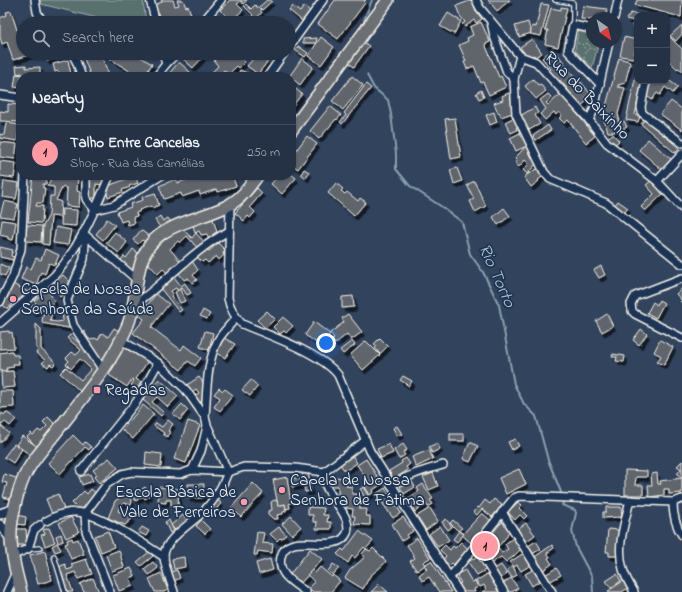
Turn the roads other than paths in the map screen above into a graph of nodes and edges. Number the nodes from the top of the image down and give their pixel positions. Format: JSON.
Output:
{"nodes":[{"id":1,"x":35,"y":0,"type":"edge"},
{"id":2,"x":150,"y":0,"type":"edge"},
{"id":3,"x":221,"y":0,"type":"edge"},
{"id":4,"x":323,"y":0,"type":"edge"},
{"id":5,"x":388,"y":0,"type":"edge"},
{"id":6,"x":476,"y":0,"type":"edge"},
{"id":7,"x":555,"y":0,"type":"edge"},
{"id":8,"x":618,"y":0,"type":"edge"},
{"id":9,"x":615,"y":12,"type":"edge"},
{"id":10,"x":39,"y":16,"type":"edge"},
{"id":11,"x":154,"y":16,"type":"edge"},
{"id":12,"x":208,"y":16,"type":"edge"},
{"id":13,"x":491,"y":22,"type":"junction"},
{"id":14,"x":573,"y":25,"type":"junction"},
{"id":15,"x":586,"y":30,"type":"edge"},
{"id":16,"x":296,"y":37,"type":"edge"},
{"id":17,"x":608,"y":48,"type":"edge"},
{"id":18,"x":520,"y":56,"type":"junction"},
{"id":19,"x":76,"y":60,"type":"edge"},
{"id":20,"x":165,"y":60,"type":"edge"},
{"id":21,"x":170,"y":60,"type":"edge"},
{"id":22,"x":279,"y":60,"type":"edge"},
{"id":23,"x":166,"y":64,"type":"junction"},
{"id":24,"x":80,"y":72,"type":"edge"},
{"id":25,"x":160,"y":72,"type":"edge"},
{"id":26,"x":271,"y":72,"type":"edge"},
{"id":27,"x":514,"y":79,"type":"junction"},
{"id":28,"x":600,"y":84,"type":"junction"},
{"id":29,"x":645,"y":84,"type":"edge"},
{"id":30,"x":0,"y":96,"type":"edge"},
{"id":31,"x":16,"y":98,"type":"edge"},
{"id":32,"x":589,"y":120,"type":"junction"},
{"id":33,"x":296,"y":124,"type":"edge"},
{"id":34,"x":682,"y":143,"type":"edge"},
{"id":35,"x":682,"y":154,"type":"edge"},
{"id":36,"x":25,"y":180,"type":"edge"},
{"id":37,"x":86,"y":180,"type":"edge"},
{"id":38,"x":108,"y":180,"type":"edge"},
{"id":39,"x":154,"y":180,"type":"edge"},
{"id":40,"x":254,"y":180,"type":"edge"},
{"id":41,"x":658,"y":181,"type":"junction"},
{"id":42,"x":230,"y":205,"type":"junction"},
{"id":43,"x":682,"y":208,"type":"edge"},
{"id":44,"x":95,"y":210,"type":"junction"},
{"id":45,"x":228,"y":231,"type":"junction"},
{"id":46,"x":83,"y":233,"type":"junction"},
{"id":47,"x":682,"y":264,"type":"edge"},
{"id":48,"x":682,"y":278,"type":"edge"},
{"id":49,"x":136,"y":279,"type":"junction"},
{"id":50,"x":0,"y":302,"type":"edge"},
{"id":51,"x":133,"y":306,"type":"junction"},
{"id":52,"x":236,"y":318,"type":"junction"},
{"id":53,"x":0,"y":323,"type":"edge"},
{"id":54,"x":682,"y":338,"type":"edge"},
{"id":55,"x":121,"y":340,"type":"junction"},
{"id":56,"x":158,"y":363,"type":"junction"},
{"id":57,"x":103,"y":370,"type":"junction"},
{"id":58,"x":205,"y":417,"type":"junction"},
{"id":59,"x":207,"y":425,"type":"junction"},
{"id":60,"x":366,"y":440,"type":"junction"},
{"id":61,"x":443,"y":465,"type":"dead end"},
{"id":62,"x":192,"y":470,"type":"junction"},
{"id":63,"x":81,"y":471,"type":"dead end"},
{"id":64,"x":228,"y":472,"type":"junction"},
{"id":65,"x":324,"y":472,"type":"junction"},
{"id":66,"x":391,"y":485,"type":"junction"},
{"id":67,"x":682,"y":498,"type":"edge"},
{"id":68,"x":630,"y":500,"type":"junction"},
{"id":69,"x":673,"y":502,"type":"junction"},
{"id":70,"x":15,"y":509,"type":"junction"},
{"id":71,"x":502,"y":512,"type":"junction"},
{"id":72,"x":85,"y":513,"type":"junction"},
{"id":73,"x":0,"y":514,"type":"edge"},
{"id":74,"x":0,"y":525,"type":"edge"},
{"id":75,"x":682,"y":535,"type":"edge"},
{"id":76,"x":11,"y":538,"type":"junction"},
{"id":77,"x":475,"y":547,"type":"junction"},
{"id":78,"x":40,"y":548,"type":"dead end"},
{"id":79,"x":28,"y":549,"type":"junction"},
{"id":80,"x":13,"y":555,"type":"junction"},
{"id":81,"x":54,"y":556,"type":"dead end"},
{"id":82,"x":164,"y":557,"type":"junction"},
{"id":83,"x":16,"y":570,"type":"junction"},
{"id":84,"x":450,"y":577,"type":"junction"},
{"id":85,"x":7,"y":592,"type":"edge"},
{"id":86,"x":21,"y":592,"type":"edge"},
{"id":87,"x":65,"y":592,"type":"edge"},
{"id":88,"x":110,"y":592,"type":"edge"},
{"id":89,"x":174,"y":592,"type":"edge"},
{"id":90,"x":306,"y":592,"type":"edge"},
{"id":91,"x":459,"y":592,"type":"edge"},
{"id":92,"x":504,"y":592,"type":"edge"},
{"id":93,"x":552,"y":592,"type":"edge"},
{"id":94,"x":634,"y":592,"type":"edge"}],
"edges":[{"from":1,"to":10,"type":"street"},
{"from":2,"to":11,"type":"street"},
{"from":3,"to":12,"type":"street"},
{"from":4,"to":16,"type":"street"},
{"from":5,"to":33,"type":"main road"},
{"from":6,"to":13,"type":"street","name":"Rua do Baixinho"},
{"from":7,"to":14,"type":"lane"},
{"from":8,"to":9,"type":"street"},
{"from":13,"to":18,"type":"street","name":"Rua do Baixinho"},
{"from":13,"to":27,"type":"street"},
{"from":14,"to":15,"type":"street"},
{"from":14,"to":28,"type":"street"},
{"from":17,"to":28,"type":"street"},
{"from":18,"to":27,"type":"street"},
{"from":18,"to":32,"type":"street","name":"Rua do Baixinho"},
{"from":19,"to":24,"type":"street"},
{"from":20,"to":23,"type":"street"},
{"from":21,"to":23,"type":"street"},
{"from":22,"to":26,"type":"street"},
{"from":23,"to":25,"type":"street"},
{"from":27,"to":47,"type":"street"},
{"from":28,"to":32,"type":"street"},
{"from":29,"to":34,"type":"street"},
{"from":30,"to":31,"type":"street"},
{"from":32,"to":41,"type":"street","name":"Rua do Baixinho"},
{"from":35,"to":41,"type":"street"},
{"from":36,"to":50,"type":"street"},
{"from":37,"to":44,"type":"street"},
{"from":38,"to":44,"type":"street"},
{"from":39,"to":44,"type":"street"},
{"from":40,"to":42,"type":"main road"},
{"from":41,"to":43,"type":"street","name":"Rua do Baixinho"},
{"from":42,"to":45,"type":"street"},
{"from":42,"to":49,"type":"main road"},
{"from":44,"to":46,"type":"street"},
{"from":45,"to":51,"type":"street"},
{"from":45,"to":52,"type":"street"},
{"from":46,"to":49,"type":"street"},
{"from":46,"to":53,"type":"street"},
{"from":46,"to":57,"type":"street"},
{"from":48,"to":54,"type":"street"},
{"from":49,"to":51,"type":"main road"},
{"from":51,"to":55,"type":"main road"},
{"from":52,"to":58,"type":"street"},
{"from":52,"to":60,"type":"street"},
{"from":55,"to":56,"type":"street"},
{"from":55,"to":57,"type":"main road"},
{"from":56,"to":58,"type":"street"},
{"from":56,"to":63,"type":"street"},
{"from":57,"to":70,"type":"main road"},
{"from":58,"to":59,"type":"street"},
{"from":59,"to":62,"type":"street"},
{"from":59,"to":64,"type":"street"},
{"from":60,"to":65,"type":"street"},
{"from":60,"to":66,"type":"street"},
{"from":61,"to":66,"type":"street"},
{"from":62,"to":64,"type":"street"},
{"from":62,"to":72,"type":"street"},
{"from":64,"to":65,"type":"street"},
{"from":64,"to":82,"type":"street"},
{"from":65,"to":90,"type":"street"},
{"from":66,"to":84,"type":"street"},
{"from":67,"to":69,"type":"street"},
{"from":68,"to":69,"type":"street"},
{"from":68,"to":71,"type":"street"},
{"from":68,"to":94,"type":"street"},
{"from":69,"to":75,"type":"street"},
{"from":70,"to":73,"type":"street"},
{"from":70,"to":76,"type":"main road"},
{"from":71,"to":77,"type":"street"},
{"from":71,"to":93,"type":"street"},
{"from":72,"to":79,"type":"street"},
{"from":72,"to":82,"type":"street"},
{"from":72,"to":88,"type":"street"},
{"from":74,"to":76,"type":"street"},
{"from":76,"to":80,"type":"main road"},
{"from":77,"to":84,"type":"street"},
{"from":77,"to":92,"type":"street"},
{"from":78,"to":79,"type":"lane"},
{"from":79,"to":80,"type":"street"},
{"from":80,"to":83,"type":"main road"},
{"from":81,"to":87,"type":"lane"},
{"from":82,"to":89,"type":"street"},
{"from":83,"to":85,"type":"street"},
{"from":83,"to":86,"type":"main road"},
{"from":84,"to":91,"type":"street"}]}
